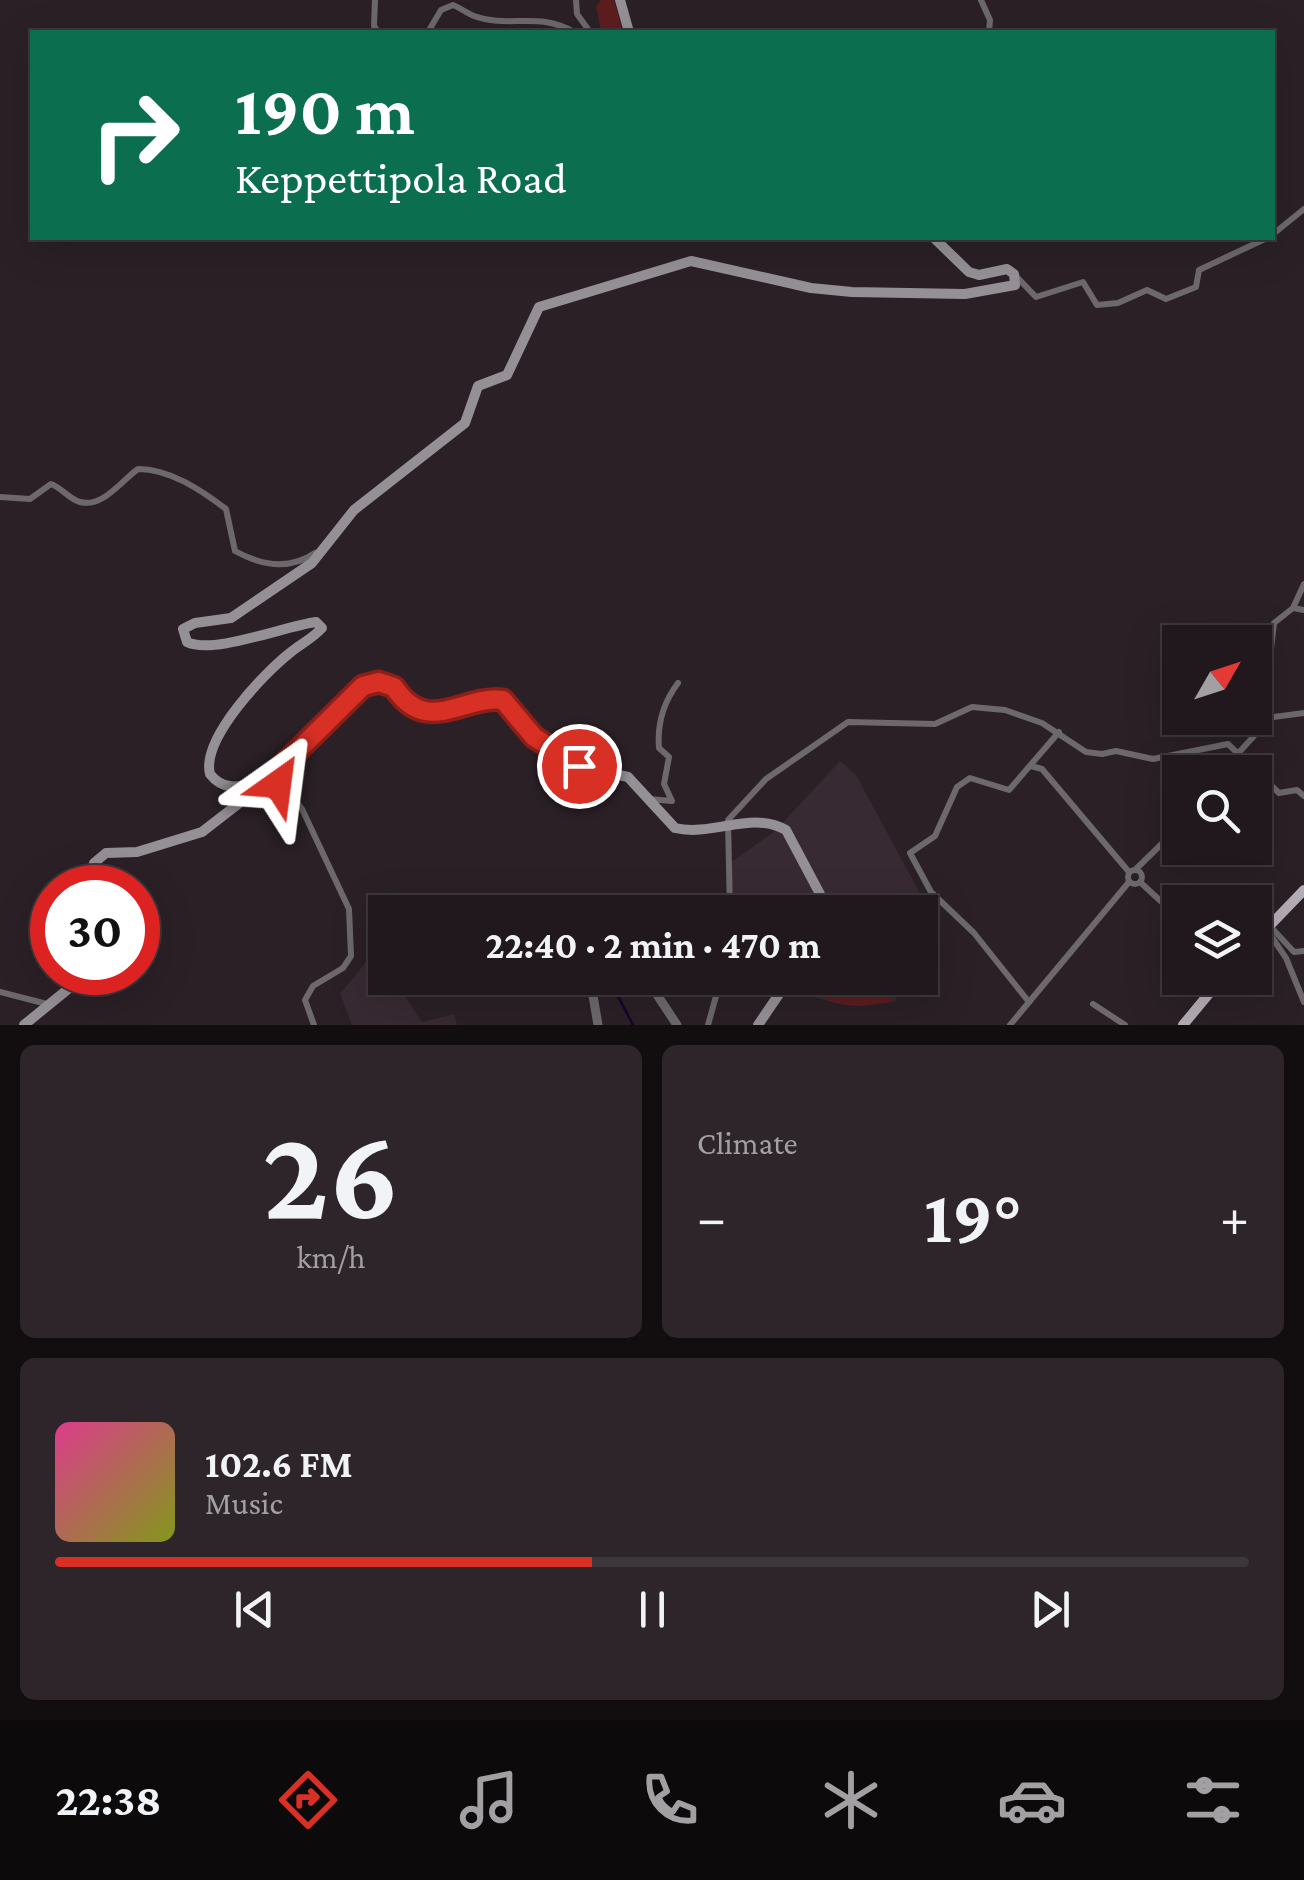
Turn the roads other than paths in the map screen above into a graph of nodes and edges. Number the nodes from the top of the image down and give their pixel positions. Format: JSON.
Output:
{"nodes":[{"id":1,"x":375,"y":0,"type":"edge"},
{"id":2,"x":576,"y":0,"type":"edge"},
{"id":3,"x":620,"y":0,"type":"edge"},
{"id":4,"x":982,"y":0,"type":"edge"},
{"id":5,"x":377,"y":30,"type":"edge"},
{"id":6,"x":429,"y":30,"type":"edge"},
{"id":7,"x":570,"y":30,"type":"edge"},
{"id":8,"x":589,"y":30,"type":"edge"},
{"id":9,"x":628,"y":30,"type":"edge"},
{"id":10,"x":989,"y":30,"type":"edge"},
{"id":11,"x":1304,"y":209,"type":"edge"},
{"id":12,"x":1275,"y":232,"type":"edge"},
{"id":13,"x":936,"y":240,"type":"edge"},
{"id":14,"x":1262,"y":240,"type":"edge"},
{"id":15,"x":1014,"y":274,"type":"junction"},
{"id":16,"x":0,"y":496,"type":"edge"},
{"id":17,"x":327,"y":545,"type":"junction"},
{"id":18,"x":1304,"y":584,"type":"edge"},
{"id":19,"x":1293,"y":608,"type":"junction"},
{"id":20,"x":1304,"y":610,"type":"edge"},
{"id":21,"x":1272,"y":635,"type":"edge"},
{"id":22,"x":678,"y":683,"type":"dead end"},
{"id":23,"x":1304,"y":714,"type":"edge"},
{"id":24,"x":1272,"y":717,"type":"edge"},
{"id":25,"x":1058,"y":732,"type":"junction"},
{"id":26,"x":1254,"y":735,"type":"edge"},
{"id":27,"x":1241,"y":752,"type":"junction"},
{"id":28,"x":1238,"y":755,"type":"edge"},
{"id":29,"x":564,"y":756,"type":"junction"},
{"id":30,"x":1031,"y":766,"type":"junction"},
{"id":31,"x":552,"y":775,"type":"dead end"},
{"id":32,"x":268,"y":780,"type":"junction"},
{"id":33,"x":1304,"y":796,"type":"edge"},
{"id":34,"x":649,"y":799,"type":"junction"},
{"id":35,"x":726,"y":826,"type":"junction"},
{"id":36,"x":1162,"y":843,"type":"edge"},
{"id":37,"x":94,"y":865,"type":"edge"},
{"id":38,"x":1134,"y":870,"type":"junction"},
{"id":39,"x":1129,"y":882,"type":"junction"},
{"id":40,"x":1140,"y":882,"type":"junction"},
{"id":41,"x":1304,"y":891,"type":"edge"},
{"id":42,"x":729,"y":895,"type":"edge"},
{"id":43,"x":820,"y":895,"type":"edge"},
{"id":44,"x":1162,"y":902,"type":"edge"},
{"id":45,"x":1272,"y":923,"type":"edge"},
{"id":46,"x":1272,"y":931,"type":"edge"},
{"id":47,"x":1272,"y":934,"type":"edge"},
{"id":48,"x":1304,"y":951,"type":"edge"},
{"id":49,"x":0,"y":992,"type":"edge"},
{"id":50,"x":64,"y":995,"type":"edge"},
{"id":51,"x":593,"y":995,"type":"edge"},
{"id":52,"x":657,"y":995,"type":"edge"},
{"id":53,"x":716,"y":995,"type":"edge"},
{"id":54,"x":778,"y":995,"type":"edge"},
{"id":55,"x":1208,"y":995,"type":"edge"},
{"id":56,"x":1028,"y":1002,"type":"junction"},
{"id":57,"x":1304,"y":1002,"type":"edge"},
{"id":58,"x":1093,"y":1004,"type":"dead end"},
{"id":59,"x":52,"y":1006,"type":"junction"},
{"id":60,"x":24,"y":1025,"type":"edge"},
{"id":61,"x":314,"y":1025,"type":"edge"},
{"id":62,"x":598,"y":1025,"type":"edge"},
{"id":63,"x":677,"y":1025,"type":"edge"},
{"id":64,"x":708,"y":1025,"type":"edge"},
{"id":65,"x":758,"y":1025,"type":"edge"},
{"id":66,"x":1010,"y":1025,"type":"edge"},
{"id":67,"x":1125,"y":1025,"type":"edge"},
{"id":68,"x":1183,"y":1025,"type":"edge"}],
"edges":[{"from":1,"to":5,"type":"street"},
{"from":2,"to":8,"type":"street"},
{"from":3,"to":9,"type":"main road"},
{"from":4,"to":10,"type":"street"},
{"from":6,"to":7,"type":"street"},
{"from":11,"to":12,"type":"street"},
{"from":13,"to":15,"type":"main road"},
{"from":14,"to":15,"type":"street"},
{"from":15,"to":17,"type":"main road"},
{"from":16,"to":17,"type":"street"},
{"from":17,"to":32,"type":"main road"},
{"from":18,"to":19,"type":"street"},
{"from":19,"to":20,"type":"street"},
{"from":19,"to":21,"type":"street"},
{"from":22,"to":34,"type":"street"},
{"from":23,"to":24,"type":"street"},
{"from":25,"to":27,"type":"street"},
{"from":25,"to":30,"type":"street"},
{"from":25,"to":35,"type":"street"},
{"from":26,"to":27,"type":"street"},
{"from":27,"to":28,"type":"street"},
{"from":27,"to":33,"type":"street"},
{"from":29,"to":31,"type":"street"},
{"from":29,"to":32,"type":"main road"},
{"from":29,"to":34,"type":"main road"},
{"from":30,"to":38,"type":"street"},
{"from":30,"to":56,"type":"street"},
{"from":32,"to":37,"type":"main road"},
{"from":32,"to":61,"type":"street"},
{"from":34,"to":35,"type":"main road"},
{"from":35,"to":42,"type":"street"},
{"from":35,"to":43,"type":"main road"},
{"from":36,"to":38,"type":"street"},
{"from":38,"to":39,"type":"street"},
{"from":38,"to":40,"type":"street"},
{"from":39,"to":40,"type":"street"},
{"from":39,"to":56,"type":"street"},
{"from":40,"to":44,"type":"street"},
{"from":41,"to":45,"type":"main road"},
{"from":46,"to":48,"type":"street"},
{"from":47,"to":57,"type":"street"},
{"from":49,"to":59,"type":"street"},
{"from":50,"to":59,"type":"main road"},
{"from":51,"to":62,"type":"street"},
{"from":52,"to":63,"type":"street"},
{"from":53,"to":64,"type":"street"},
{"from":54,"to":65,"type":"main road"},
{"from":55,"to":68,"type":"main road"},
{"from":56,"to":66,"type":"street"},
{"from":58,"to":67,"type":"street"},
{"from":59,"to":60,"type":"main road"}]}
